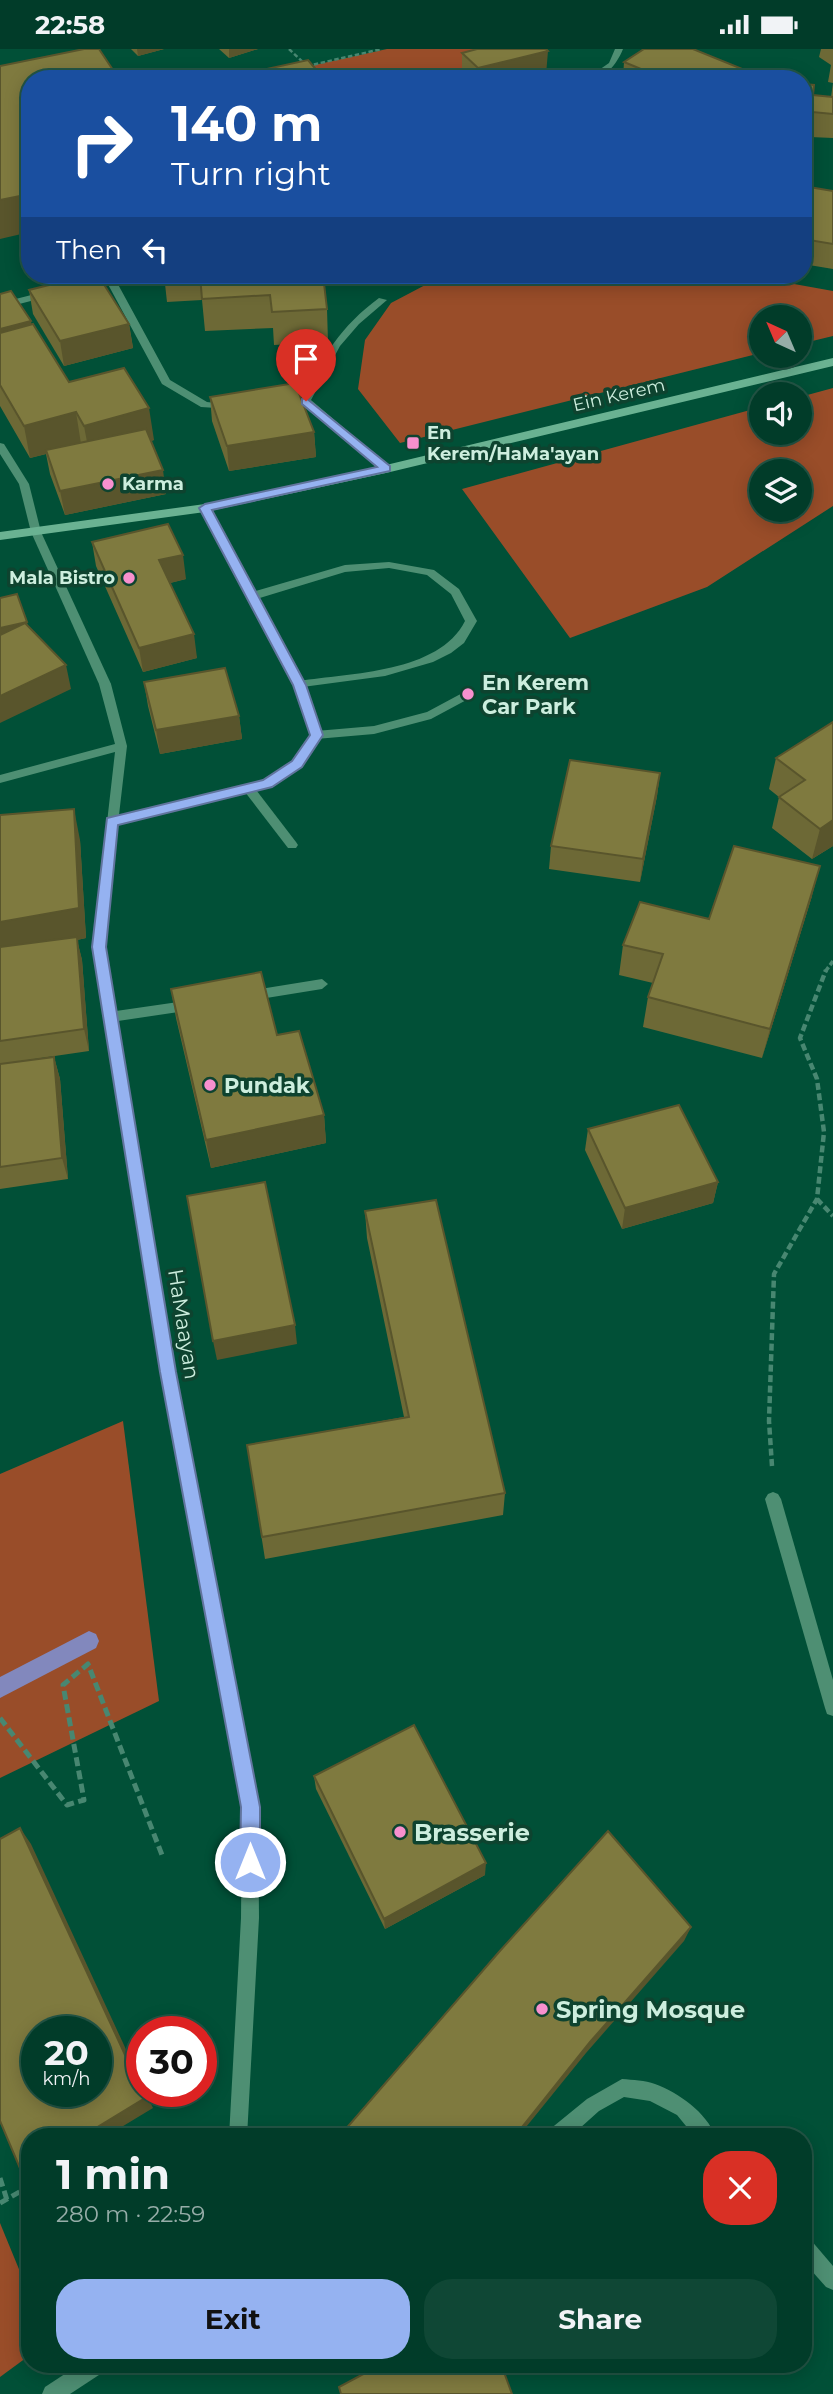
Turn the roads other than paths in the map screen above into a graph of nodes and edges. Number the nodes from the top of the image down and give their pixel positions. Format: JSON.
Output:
{"nodes":[{"id":1,"x":619,"y":49,"type":"edge"},
{"id":2,"x":604,"y":70,"type":"edge"},
{"id":3,"x":117,"y":284,"type":"edge"},
{"id":4,"x":59,"y":291,"type":"edge"},
{"id":5,"x":382,"y":300,"type":"dead end"},
{"id":6,"x":0,"y":306,"type":"edge"},
{"id":7,"x":833,"y":362,"type":"edge"},
{"id":8,"x":306,"y":401,"type":"junction"},
{"id":9,"x":266,"y":406,"type":"edge"},
{"id":10,"x":240,"y":409,"type":"edge"},
{"id":11,"x":0,"y":446,"type":"edge"},
{"id":12,"x":386,"y":469,"type":"junction"},
{"id":13,"x":205,"y":508,"type":"junction"},
{"id":14,"x":36,"y":532,"type":"junction"},
{"id":15,"x":0,"y":536,"type":"edge"},
{"id":16,"x":253,"y":596,"type":"junction"},
{"id":17,"x":299,"y":685,"type":"junction"},
{"id":18,"x":468,"y":694,"type":"dead end"},
{"id":19,"x":316,"y":735,"type":"junction"},
{"id":20,"x":121,"y":746,"type":"junction"},
{"id":21,"x":0,"y":779,"type":"edge"},
{"id":22,"x":248,"y":789,"type":"junction"},
{"id":23,"x":112,"y":821,"type":"junction"},
{"id":24,"x":292,"y":845,"type":"dead end"},
{"id":25,"x":322,"y":984,"type":"dead end"},
{"id":26,"x":230,"y":999,"type":"edge"},
{"id":27,"x":203,"y":1003,"type":"edge"},
{"id":28,"x":111,"y":1017,"type":"junction"},
{"id":29,"x":773,"y":1499,"type":"road end"},
{"id":30,"x":833,"y":1708,"type":"edge"},
{"id":31,"x":238,"y":2128,"type":"edge"},
{"id":32,"x":566,"y":2128,"type":"edge"},
{"id":33,"x":699,"y":2128,"type":"edge"},
{"id":34,"x":812,"y":2256,"type":"edge"},
{"id":35,"x":833,"y":2280,"type":"edge"},
{"id":36,"x":84,"y":2373,"type":"edge"},
{"id":37,"x":52,"y":2394,"type":"edge"}],
"edges":[{"from":1,"to":2,"type":"street"},
{"from":3,"to":10,"type":"street"},
{"from":4,"to":6,"type":"street"},
{"from":5,"to":8,"type":"street"},
{"from":7,"to":12,"type":"main road","name":"Ein Kerem"},
{"from":8,"to":9,"type":"street"},
{"from":8,"to":12,"type":"street"},
{"from":11,"to":14,"type":"street","name":"HaMaayan"},
{"from":12,"to":13,"type":"main road","name":"Ein Kerem"},
{"from":13,"to":14,"type":"main road","name":"Ein Kerem"},
{"from":13,"to":16,"type":"street"},
{"from":14,"to":15,"type":"main road","name":"Ein Kerem"},
{"from":14,"to":20,"type":"street","name":"HaMaayan"},
{"from":16,"to":17,"type":"street"},
{"from":16,"to":17,"type":"street"},
{"from":17,"to":19,"type":"street"},
{"from":18,"to":19,"type":"street"},
{"from":19,"to":22,"type":"street"},
{"from":20,"to":21,"type":"street"},
{"from":20,"to":23,"type":"street","name":"HaMaayan"},
{"from":22,"to":23,"type":"street"},
{"from":22,"to":24,"type":"street"},
{"from":23,"to":28,"type":"street","name":"HaMaayan"},
{"from":25,"to":26,"type":"street"},
{"from":27,"to":28,"type":"street"},
{"from":28,"to":31,"type":"street","name":"HaMaayan"},
{"from":29,"to":30,"type":"street"},
{"from":32,"to":33,"type":"street"},
{"from":34,"to":35,"type":"street"},
{"from":36,"to":37,"type":"street"}]}
